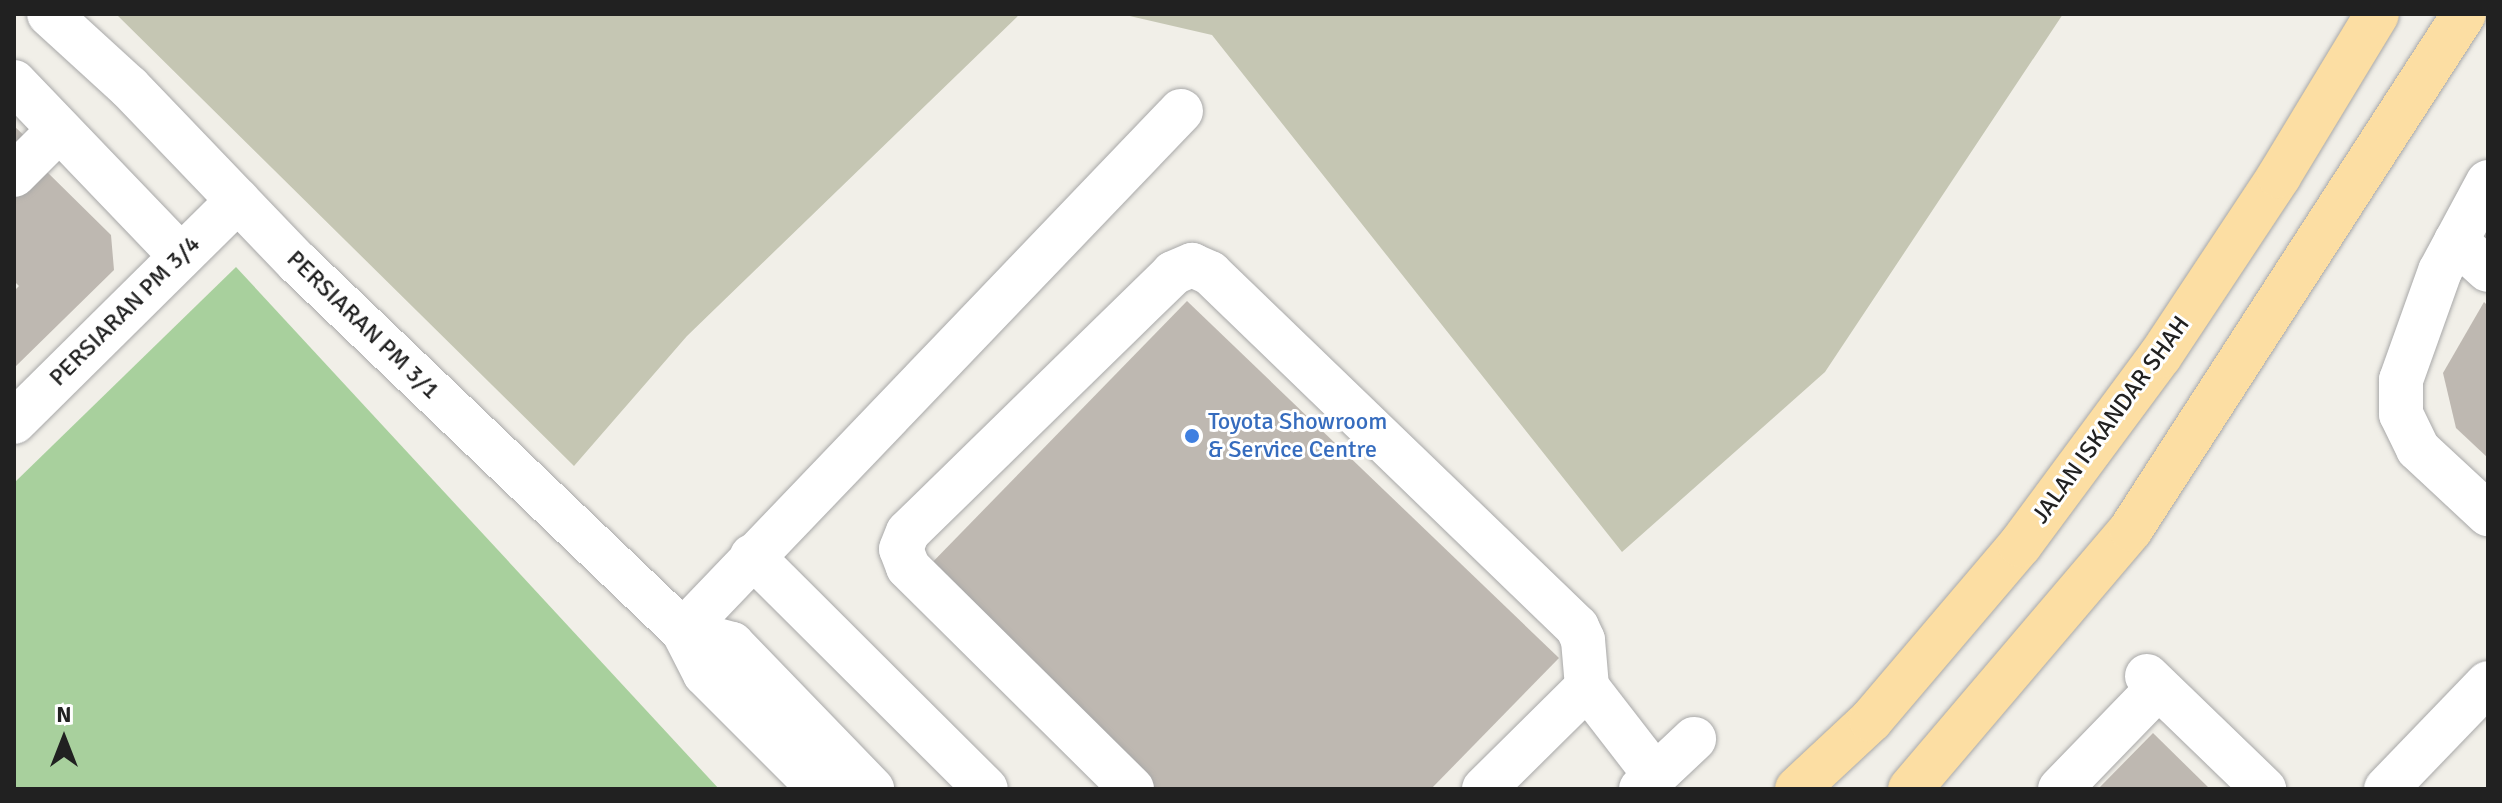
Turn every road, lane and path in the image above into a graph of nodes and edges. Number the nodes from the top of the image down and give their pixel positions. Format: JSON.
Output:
{"nodes":[{"id":1,"x":49,"y":14,"type":"edge"},
{"id":2,"x":2377,"y":14,"type":"edge"},
{"id":3,"x":2464,"y":14,"type":"edge"},
{"id":4,"x":14,"y":82,"type":"edge"},
{"id":5,"x":1181,"y":111,"type":"dead end"},
{"id":6,"x":59,"y":130,"type":"junction"},
{"id":7,"x":14,"y":175,"type":"edge"},
{"id":8,"x":2488,"y":182,"type":"edge"},
{"id":9,"x":238,"y":200,"type":"junction"},
{"id":10,"x":2456,"y":241,"type":"junction"},
{"id":11,"x":180,"y":255,"type":"junction"},
{"id":12,"x":2488,"y":270,"type":"edge"},
{"id":13,"x":14,"y":422,"type":"edge"},
{"id":14,"x":2488,"y":514,"type":"edge"},
{"id":15,"x":752,"y":556,"type":"junction"},
{"id":16,"x":683,"y":631,"type":"junction"},
{"id":17,"x":2488,"y":683,"type":"edge"},
{"id":18,"x":1587,"y":687,"type":"junction"},
{"id":19,"x":1694,"y":739,"type":"dead end"},
{"id":20,"x":1648,"y":782,"type":"edge"},
{"id":21,"x":820,"y":789,"type":"edge"},
{"id":22,"x":872,"y":789,"type":"edge"},
{"id":23,"x":986,"y":789,"type":"edge"},
{"id":24,"x":1132,"y":789,"type":"edge"},
{"id":25,"x":1484,"y":789,"type":"edge"},
{"id":26,"x":1797,"y":789,"type":"edge"},
{"id":27,"x":1910,"y":789,"type":"edge"},
{"id":28,"x":2060,"y":789,"type":"edge"},
{"id":29,"x":2264,"y":789,"type":"edge"},
{"id":30,"x":2386,"y":789,"type":"edge"}],
"edges":[{"from":1,"to":9,"type":"street","name":"PERSIARAN PM 3/1"},
{"from":2,"to":26,"type":"main road","name":"JALAN ISKANDAR SHAH"},
{"from":3,"to":27,"type":"main road"},
{"from":4,"to":6,"type":"street"},
{"from":5,"to":15,"type":"street"},
{"from":6,"to":7,"type":"street"},
{"from":6,"to":11,"type":"street"},
{"from":8,"to":10,"type":"street"},
{"from":9,"to":11,"type":"street","name":"PERSIARAN PM 3/4"},
{"from":9,"to":16,"type":"street","name":"PERSIARAN PM 3/1"},
{"from":10,"to":12,"type":"street"},
{"from":10,"to":14,"type":"street"},
{"from":11,"to":13,"type":"street","name":"PERSIARAN PM 3/4"},
{"from":15,"to":16,"type":"street"},
{"from":15,"to":23,"type":"street"},
{"from":16,"to":21,"type":"street","name":"PERSIARAN PM 3/1"},
{"from":16,"to":22,"type":"street","name":"PERSIARAN PM 3/1"},
{"from":17,"to":30,"type":"street"},
{"from":18,"to":20,"type":"street"},
{"from":18,"to":24,"type":"street"},
{"from":18,"to":25,"type":"street"},
{"from":19,"to":20,"type":"street"},
{"from":28,"to":29,"type":"street"}]}
